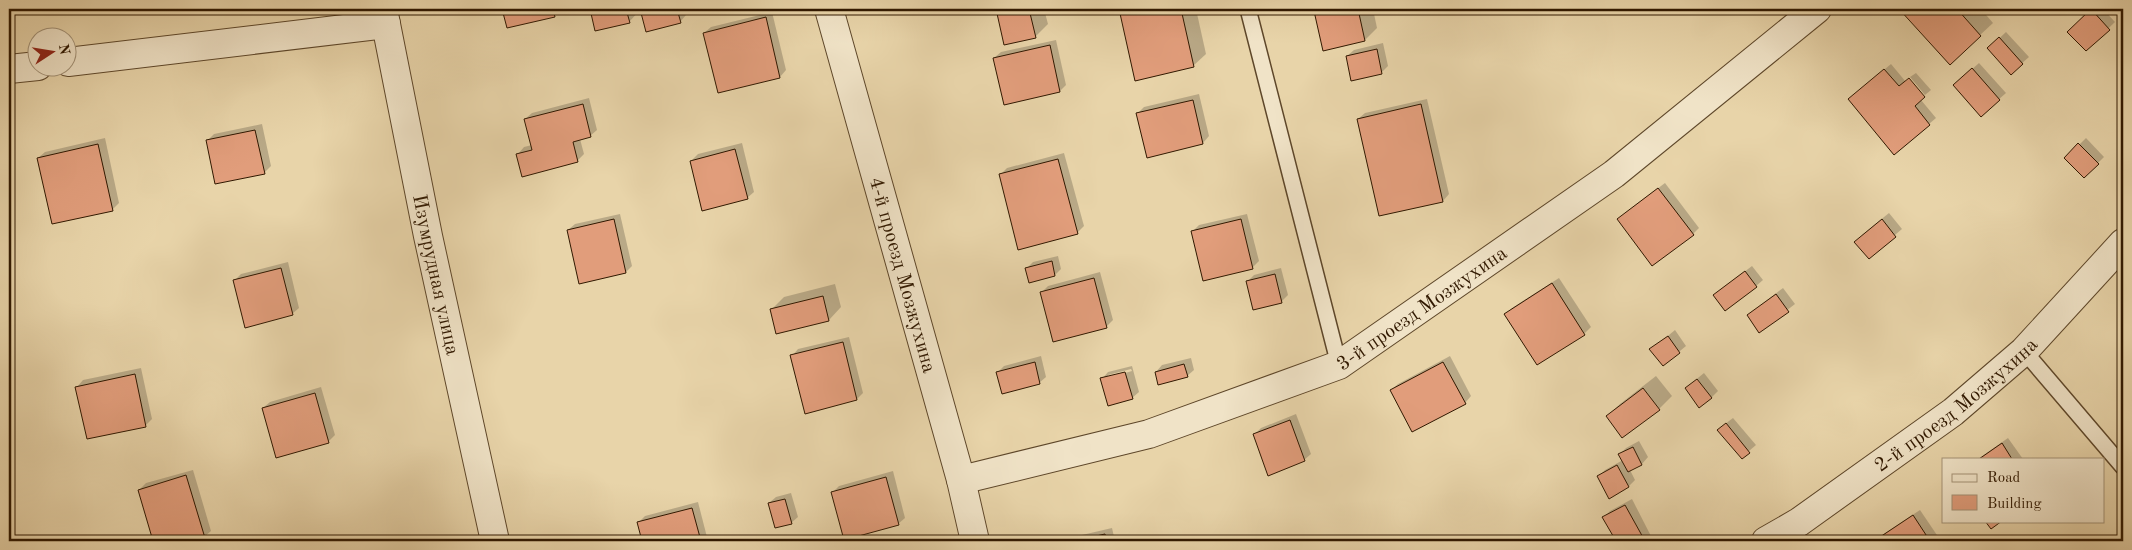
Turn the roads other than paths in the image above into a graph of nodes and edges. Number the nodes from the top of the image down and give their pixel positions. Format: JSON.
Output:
{"nodes":[{"id":1,"x":829,"y":9,"type":"edge"},
{"id":2,"x":1248,"y":9,"type":"edge"},
{"id":3,"x":1817,"y":9,"type":"edge"},
{"id":4,"x":385,"y":16,"type":"edge"},
{"id":5,"x":78,"y":61,"type":"edge"},
{"id":6,"x":28,"y":67,"type":"edge"},
{"id":7,"x":9,"y":69,"type":"edge"},
{"id":8,"x":2123,"y":243,"type":"edge"},
{"id":9,"x":2024,"y":352,"type":"junction"},
{"id":10,"x":1338,"y":365,"type":"junction"},
{"id":11,"x":2123,"y":467,"type":"edge"},
{"id":12,"x":961,"y":480,"type":"junction"},
{"id":13,"x":495,"y":541,"type":"edge"},
{"id":14,"x":975,"y":541,"type":"edge"},
{"id":15,"x":1766,"y":541,"type":"edge"}],
"edges":[{"from":1,"to":12,"type":"street","name":"4-й проезд Мозжухина"},
{"from":2,"to":10,"type":"lane"},
{"from":3,"to":10,"type":"street","name":"3-й проезд Мозжухина"},
{"from":4,"to":5,"type":"street"},
{"from":4,"to":13,"type":"street","name":"Изумрудная улица"},
{"from":6,"to":7,"type":"street"},
{"from":8,"to":9,"type":"street","name":"2-й проезд Мозжухина"},
{"from":9,"to":11,"type":"lane"},
{"from":9,"to":15,"type":"street","name":"2-й проезд Мозжухина"},
{"from":10,"to":12,"type":"street","name":"3-й проезд Мозжухина"},
{"from":12,"to":14,"type":"street","name":"4-й проезд Мозжухина"}]}
